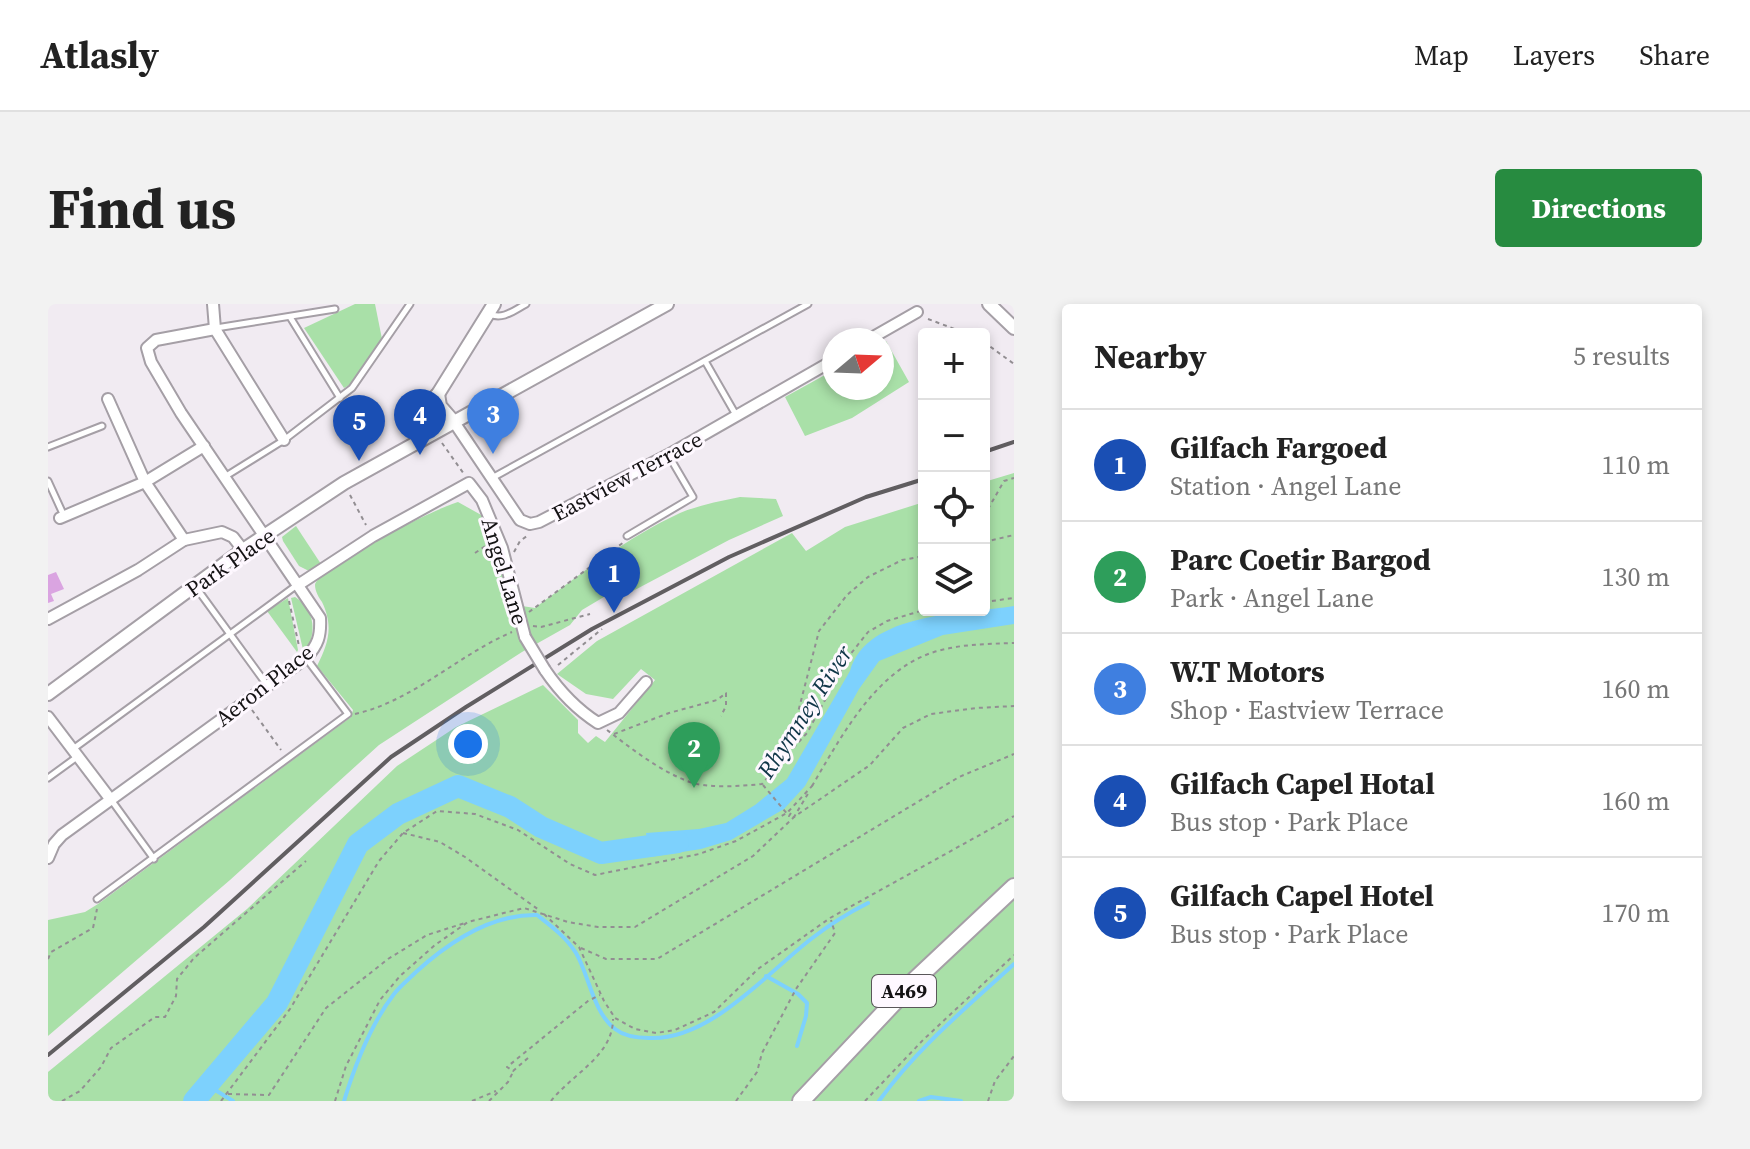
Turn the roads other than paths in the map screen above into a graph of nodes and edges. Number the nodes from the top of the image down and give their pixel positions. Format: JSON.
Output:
{"nodes":[{"id":1,"x":213,"y":304,"type":"edge"},
{"id":2,"x":410,"y":304,"type":"edge"},
{"id":3,"x":526,"y":304,"type":"edge"},
{"id":4,"x":667,"y":304,"type":"edge"},
{"id":5,"x":808,"y":304,"type":"edge"},
{"id":6,"x":989,"y":304,"type":"edge"},
{"id":7,"x":915,"y":308,"type":"edge"},
{"id":8,"x":335,"y":309,"type":"dead end"},
{"id":9,"x":491,"y":309,"type":"edge"},
{"id":10,"x":290,"y":317,"type":"junction"},
{"id":11,"x":886,"y":328,"type":"edge"},
{"id":12,"x":1014,"y":328,"type":"edge"},
{"id":13,"x":215,"y":329,"type":"junction"},
{"id":14,"x":705,"y":361,"type":"junction"},
{"id":15,"x":822,"y":367,"type":"edge"},
{"id":16,"x":438,"y":394,"type":"junction"},
{"id":17,"x":341,"y":398,"type":"junction"},
{"id":18,"x":108,"y":399,"type":"dead end"},
{"id":19,"x":736,"y":416,"type":"junction"},
{"id":20,"x":454,"y":422,"type":"junction"},
{"id":21,"x":102,"y":426,"type":"dead end"},
{"id":22,"x":284,"y":440,"type":"junction"},
{"id":23,"x":419,"y":440,"type":"junction"},
{"id":24,"x":204,"y":446,"type":"junction"},
{"id":25,"x":48,"y":447,"type":"edge"},
{"id":26,"x":668,"y":455,"type":"junction"},
{"id":27,"x":225,"y":477,"type":"junction"},
{"id":28,"x":491,"y":478,"type":"junction"},
{"id":29,"x":48,"y":481,"type":"edge"},
{"id":30,"x":145,"y":482,"type":"junction"},
{"id":31,"x":62,"y":517,"type":"joint"},
{"id":32,"x":266,"y":536,"type":"junction"},
{"id":33,"x":627,"y":536,"type":"road end"},
{"id":34,"x":184,"y":540,"type":"junction"},
{"id":35,"x":243,"y":550,"type":"junction"},
{"id":36,"x":298,"y":585,"type":"junction"},
{"id":37,"x":195,"y":586,"type":"junction"},
{"id":38,"x":48,"y":619,"type":"edge"},
{"id":39,"x":229,"y":634,"type":"junction"},
{"id":40,"x":304,"y":659,"type":"junction"},
{"id":41,"x":646,"y":682,"type":"dead end"},
{"id":42,"x":267,"y":686,"type":"junction"},
{"id":43,"x":48,"y":694,"type":"edge"},
{"id":44,"x":48,"y":717,"type":"edge"},
{"id":45,"x":75,"y":754,"type":"junction"},
{"id":46,"x":48,"y":778,"type":"edge"},
{"id":47,"x":111,"y":800,"type":"junction"},
{"id":48,"x":48,"y":858,"type":"edge"},
{"id":49,"x":154,"y":859,"type":"junction"},
{"id":50,"x":1014,"y":887,"type":"edge"},
{"id":51,"x":97,"y":899,"type":"road end"},
{"id":52,"x":801,"y":1101,"type":"edge"}],
"edges":[{"from":1,"to":13,"type":"street"},
{"from":2,"to":17,"type":"lane"},
{"from":3,"to":9,"type":"lane"},
{"from":4,"to":20,"type":"street","name":"Park Place"},
{"from":5,"to":14,"type":"lane"},
{"from":6,"to":12,"type":"street"},
{"from":7,"to":11,"type":"street"},
{"from":8,"to":10,"type":"lane"},
{"from":9,"to":16,"type":"street"},
{"from":10,"to":13,"type":"lane"},
{"from":10,"to":17,"type":"lane"},
{"from":13,"to":22,"type":"street"},
{"from":13,"to":24,"type":"street","name":"Aeron Place"},
{"from":14,"to":19,"type":"lane"},
{"from":14,"to":28,"type":"lane"},
{"from":15,"to":19,"type":"street","name":"Eastview Terrace"},
{"from":16,"to":20,"type":"street"},
{"from":16,"to":23,"type":"street"},
{"from":17,"to":22,"type":"lane"},
{"from":18,"to":30,"type":"street"},
{"from":19,"to":26,"type":"street","name":"Eastview Terrace"},
{"from":20,"to":23,"type":"street","name":"Park Place"},
{"from":20,"to":28,"type":"street","name":"Eastview Terrace"},
{"from":21,"to":25,"type":"lane"},
{"from":22,"to":27,"type":"lane"},
{"from":23,"to":32,"type":"street","name":"Park Place"},
{"from":24,"to":27,"type":"street","name":"Aeron Place"},
{"from":24,"to":30,"type":"street"},
{"from":26,"to":28,"type":"street","name":"Eastview Terrace"},
{"from":26,"to":33,"type":"lane"},
{"from":27,"to":32,"type":"street","name":"Aeron Place"},
{"from":29,"to":31,"type":"lane"},
{"from":30,"to":31,"type":"street"},
{"from":30,"to":34,"type":"street"},
{"from":32,"to":35,"type":"street","name":"Park Place"},
{"from":32,"to":36,"type":"street","name":"Aeron Place"},
{"from":34,"to":35,"type":"street"},
{"from":34,"to":38,"type":"street"},
{"from":35,"to":37,"type":"street","name":"Park Place"},
{"from":36,"to":39,"type":"lane"},
{"from":36,"to":40,"type":"street","name":"Aeron Place"},
{"from":36,"to":41,"type":"street","name":"Angel Lane","bridge":true},
{"from":37,"to":39,"type":"lane"},
{"from":37,"to":43,"type":"street","name":"Park Place"},
{"from":39,"to":42,"type":"lane"},
{"from":39,"to":45,"type":"lane"},
{"from":40,"to":42,"type":"street","name":"Aeron Place"},
{"from":40,"to":49,"type":"lane"},
{"from":42,"to":47,"type":"street","name":"Aeron Place"},
{"from":44,"to":45,"type":"street"},
{"from":45,"to":46,"type":"lane"},
{"from":45,"to":47,"type":"street"},
{"from":47,"to":48,"type":"street","name":"Aeron Place"},
{"from":47,"to":49,"type":"lane"},
{"from":49,"to":51,"type":"lane"},
{"from":50,"to":52,"type":"main road","number":"A469"}]}
